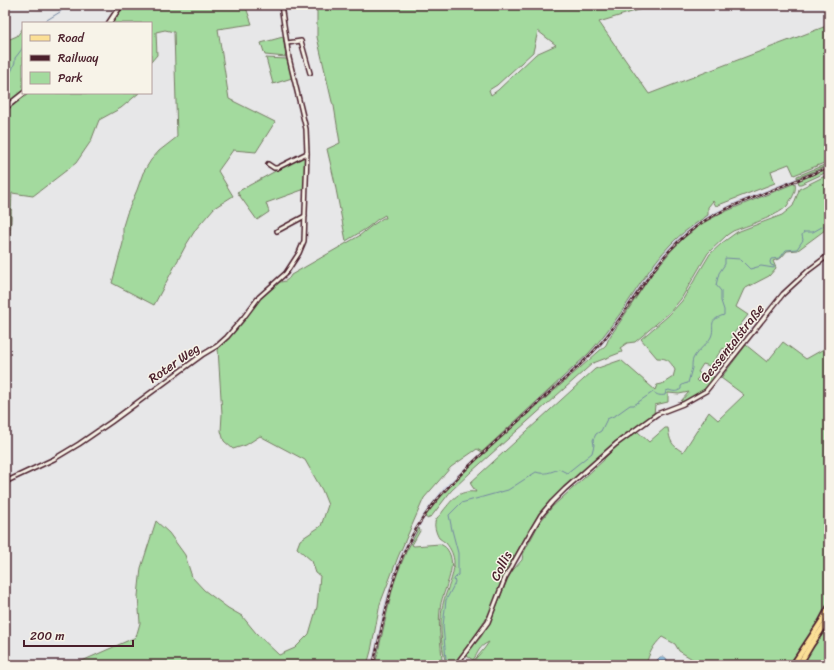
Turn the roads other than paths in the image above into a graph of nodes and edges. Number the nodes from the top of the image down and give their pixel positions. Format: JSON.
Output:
{"nodes":[{"id":1,"x":121,"y":5,"type":"edge"},
{"id":2,"x":281,"y":5,"type":"edge"},
{"id":3,"x":110,"y":22,"type":"edge"},
{"id":4,"x":287,"y":43,"type":"junction"},
{"id":5,"x":310,"y":73,"type":"dead end"},
{"id":6,"x":23,"y":94,"type":"edge"},
{"id":7,"x":5,"y":108,"type":"edge"},
{"id":8,"x":307,"y":153,"type":"junction"},
{"id":9,"x":268,"y":164,"type":"dead end"},
{"id":10,"x":305,"y":216,"type":"junction"},
{"id":11,"x":277,"y":231,"type":"dead end"},
{"id":12,"x":829,"y":255,"type":"edge"},
{"id":13,"x":5,"y":482,"type":"edge"},
{"id":14,"x":565,"y":489,"type":"joint"},
{"id":15,"x":829,"y":608,"type":"edge"},
{"id":16,"x":829,"y":619,"type":"edge"},
{"id":17,"x":456,"y":665,"type":"edge"},
{"id":18,"x":793,"y":665,"type":"edge"},
{"id":19,"x":799,"y":665,"type":"edge"}],
"edges":[{"from":1,"to":3,"type":"main road"},
{"from":2,"to":4,"type":"street","name":"Roter Weg"},
{"from":4,"to":5,"type":"street"},
{"from":4,"to":8,"type":"street","name":"Roter Weg"},
{"from":6,"to":7,"type":"main road"},
{"from":8,"to":9,"type":"street"},
{"from":8,"to":10,"type":"street","name":"Roter Weg"},
{"from":10,"to":11,"type":"street"},
{"from":10,"to":13,"type":"street","name":"Roter Weg"},
{"from":12,"to":14,"type":"street","name":"Gessentalstraße"},
{"from":14,"to":17,"type":"street","name":"Collis"},
{"from":15,"to":18,"type":"main road"},
{"from":16,"to":19,"type":"main road"}]}
